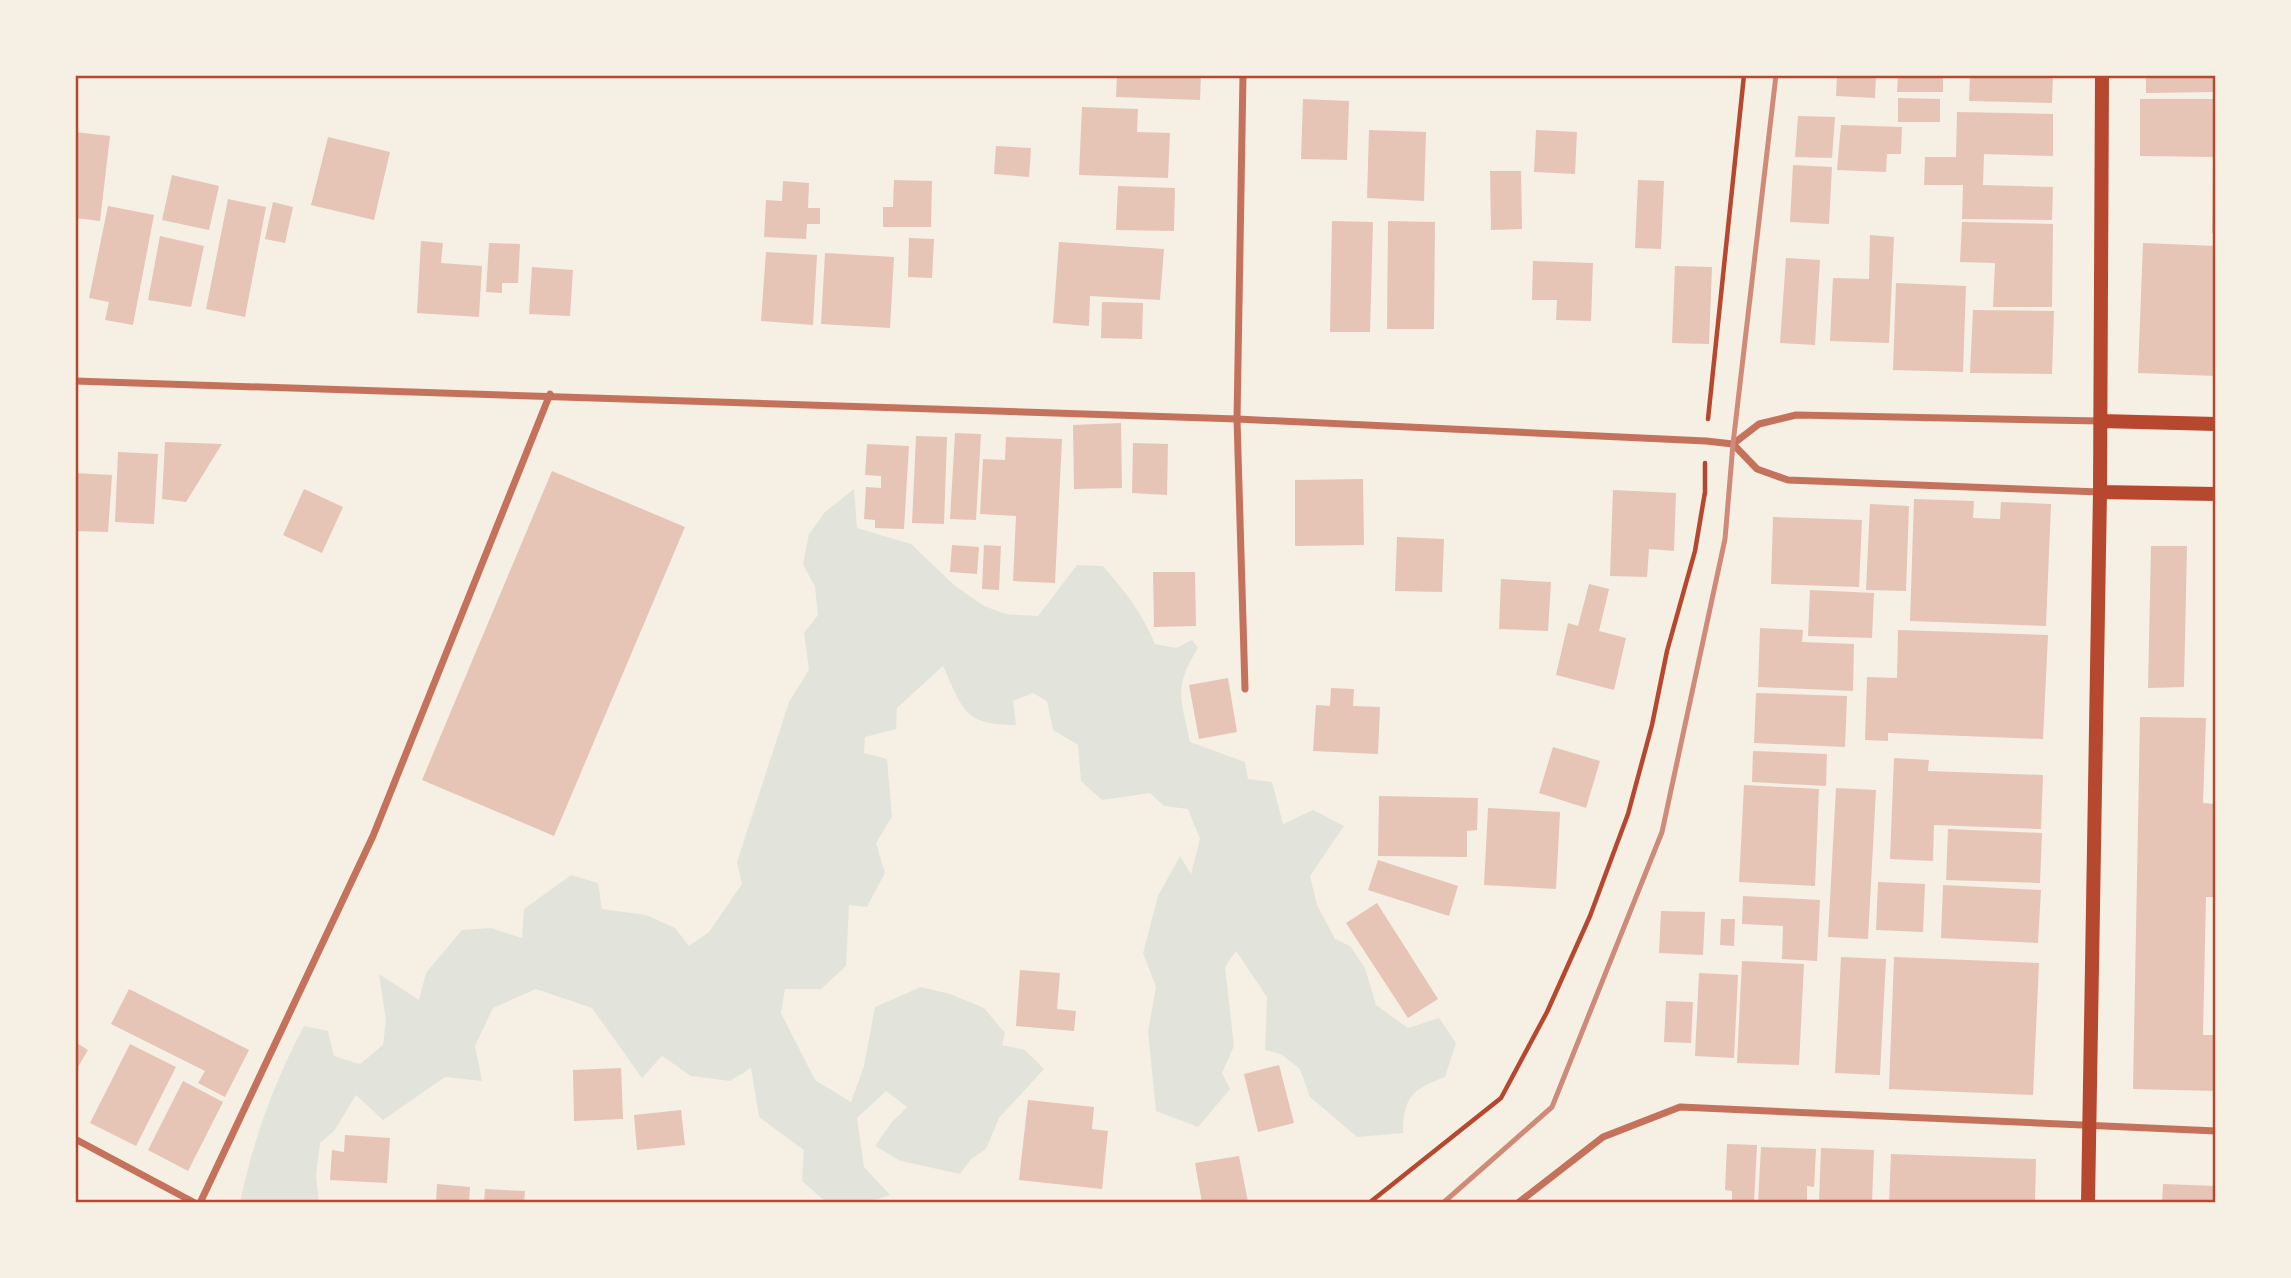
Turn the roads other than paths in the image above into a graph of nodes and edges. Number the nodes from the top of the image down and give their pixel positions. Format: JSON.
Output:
{"nodes":[{"id":1,"x":1243,"y":75,"type":"edge"},
{"id":2,"x":2102,"y":75,"type":"edge"},
{"id":3,"x":75,"y":381,"type":"edge"},
{"id":4,"x":550,"y":394,"type":"junction"},
{"id":5,"x":1237,"y":419,"type":"junction"},
{"id":6,"x":2101,"y":421,"type":"junction"},
{"id":7,"x":2216,"y":424,"type":"edge"},
{"id":8,"x":1733,"y":444,"type":"junction"},
{"id":9,"x":2100,"y":492,"type":"junction"},
{"id":10,"x":2216,"y":494,"type":"edge"},
{"id":11,"x":1245,"y":689,"type":"dead end"},
{"id":12,"x":2089,"y":1127,"type":"junction"},
{"id":13,"x":2216,"y":1131,"type":"edge"},
{"id":14,"x":75,"y":1139,"type":"edge"},
{"id":15,"x":197,"y":1203,"type":"edge"},
{"id":16,"x":1518,"y":1203,"type":"edge"},
{"id":17,"x":2088,"y":1203,"type":"edge"}],
"edges":[{"from":1,"to":5,"type":"street"},
{"from":2,"to":6,"type":"main road"},
{"from":3,"to":4,"type":"street"},
{"from":4,"to":5,"type":"street"},
{"from":4,"to":15,"type":"street"},
{"from":5,"to":8,"type":"street"},
{"from":5,"to":11,"type":"street"},
{"from":6,"to":7,"type":"main road"},
{"from":6,"to":8,"type":"street"},
{"from":6,"to":9,"type":"main road"},
{"from":8,"to":9,"type":"street"},
{"from":9,"to":10,"type":"main road"},
{"from":9,"to":12,"type":"main road"},
{"from":12,"to":13,"type":"street"},
{"from":12,"to":16,"type":"street"},
{"from":12,"to":17,"type":"main road"},
{"from":14,"to":15,"type":"street"}]}
